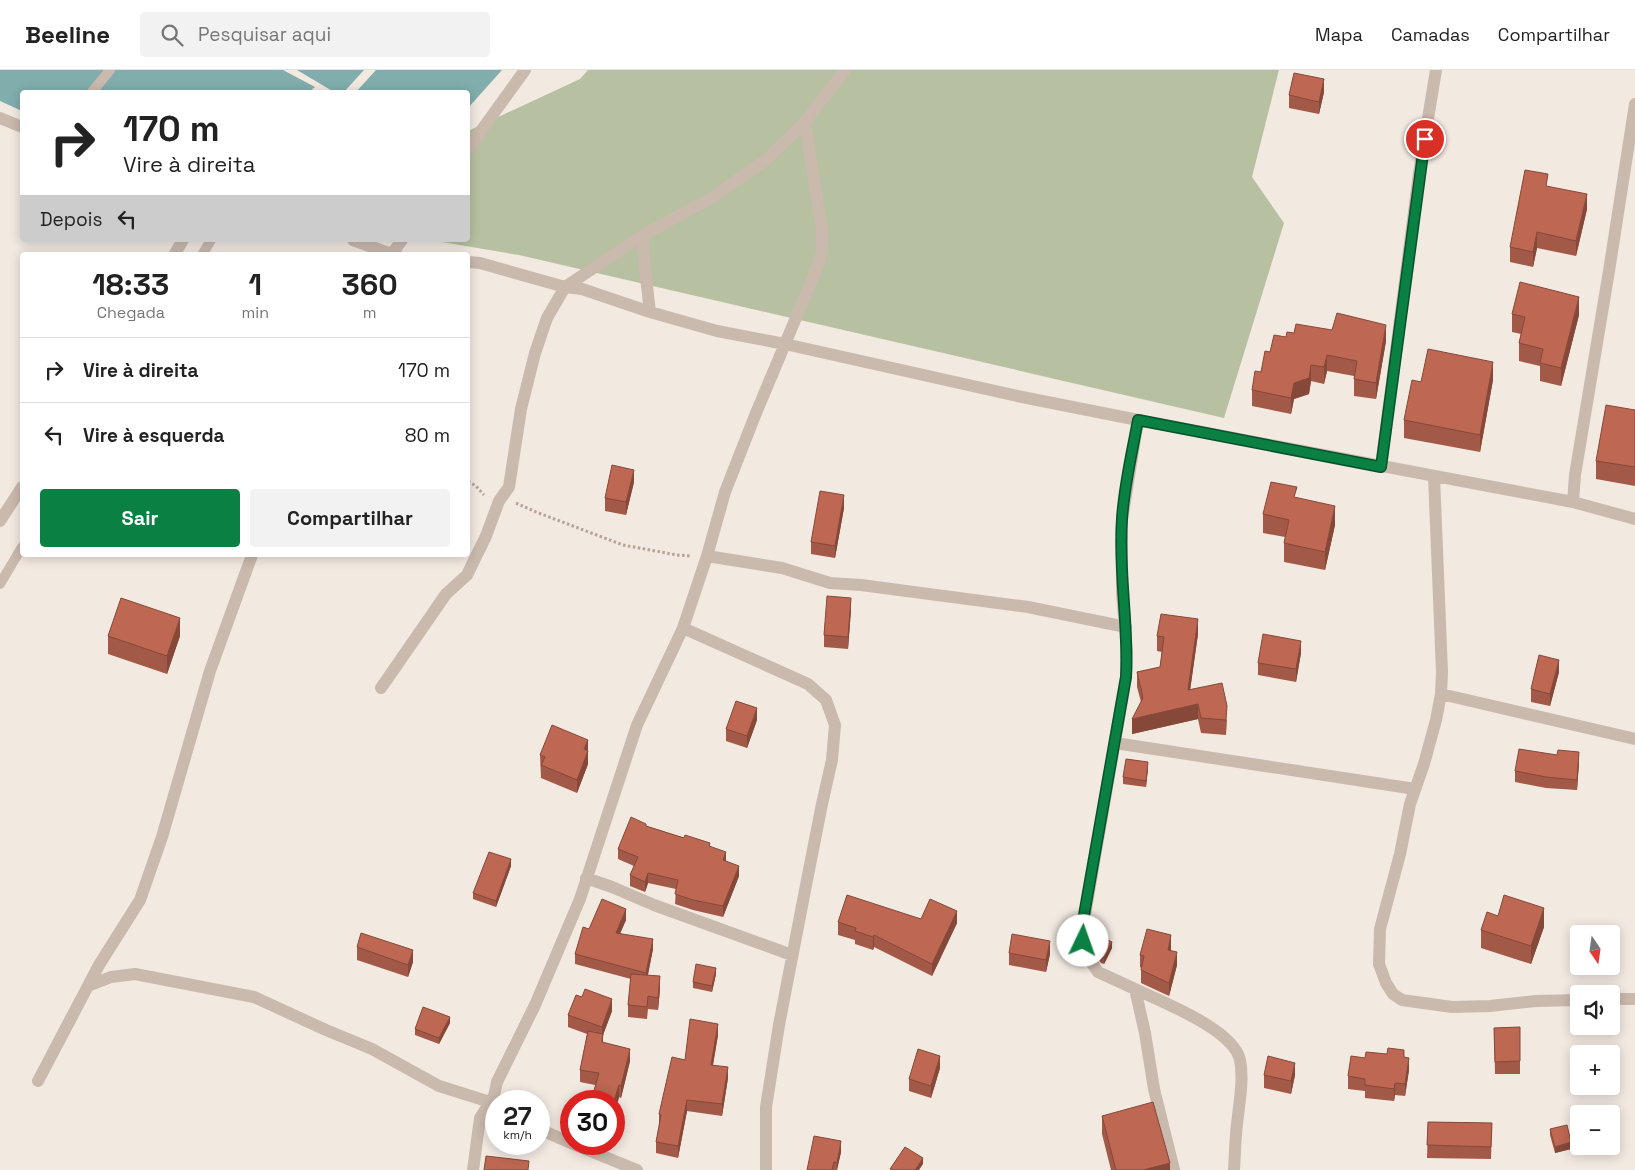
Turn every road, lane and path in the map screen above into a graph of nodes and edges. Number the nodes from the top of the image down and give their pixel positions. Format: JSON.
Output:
{"nodes":[{"id":1,"x":110,"y":70,"type":"edge"},
{"id":2,"x":525,"y":70,"type":"edge"},
{"id":3,"x":845,"y":70,"type":"edge"},
{"id":4,"x":1436,"y":70,"type":"edge"},
{"id":5,"x":94,"y":90,"type":"edge"},
{"id":6,"x":1635,"y":104,"type":"edge"},
{"id":7,"x":0,"y":118,"type":"edge"},
{"id":8,"x":805,"y":122,"type":"junction"},
{"id":9,"x":20,"y":126,"type":"edge"},
{"id":10,"x":470,"y":146,"type":"edge"},
{"id":11,"x":644,"y":235,"type":"junction"},
{"id":12,"x":358,"y":242,"type":"edge"},
{"id":13,"x":383,"y":252,"type":"edge"},
{"id":14,"x":470,"y":262,"type":"edge"},
{"id":15,"x":565,"y":287,"type":"junction"},
{"id":16,"x":650,"y":312,"type":"junction"},
{"id":17,"x":785,"y":344,"type":"junction"},
{"id":18,"x":1138,"y":420,"type":"junction"},
{"id":19,"x":1381,"y":467,"type":"junction"},
{"id":20,"x":1434,"y":476,"type":"junction"},
{"id":21,"x":470,"y":482,"type":"edge"},
{"id":22,"x":20,"y":490,"type":"edge"},
{"id":23,"x":499,"y":501,"type":"junction"},
{"id":24,"x":1573,"y":502,"type":"junction"},
{"id":25,"x":1635,"y":519,"type":"edge"},
{"id":26,"x":0,"y":521,"type":"edge"},
{"id":27,"x":20,"y":550,"type":"edge"},
{"id":28,"x":707,"y":556,"type":"junction"},
{"id":29,"x":251,"y":557,"type":"edge"},
{"id":30,"x":0,"y":584,"type":"edge"},
{"id":31,"x":1126,"y":627,"type":"junction"},
{"id":32,"x":683,"y":628,"type":"junction"},
{"id":33,"x":381,"y":688,"type":"dead end"},
{"id":34,"x":1441,"y":694,"type":"junction"},
{"id":35,"x":1635,"y":739,"type":"edge"},
{"id":36,"x":1115,"y":743,"type":"junction"},
{"id":37,"x":1415,"y":789,"type":"junction"},
{"id":38,"x":586,"y":878,"type":"junction"},
{"id":39,"x":792,"y":955,"type":"junction"},
{"id":40,"x":88,"y":986,"type":"junction"},
{"id":41,"x":1135,"y":989,"type":"junction"},
{"id":42,"x":1620,"y":999,"type":"edge"},
{"id":43,"x":1635,"y":999,"type":"edge"},
{"id":44,"x":1570,"y":1000,"type":"edge"},
{"id":45,"x":38,"y":1081,"type":"dead end"},
{"id":46,"x":495,"y":1090,"type":"edge"},
{"id":47,"x":485,"y":1102,"type":"edge"},
{"id":48,"x":485,"y":1113,"type":"edge"},
{"id":49,"x":601,"y":1155,"type":"edge"},
{"id":50,"x":474,"y":1170,"type":"edge"},
{"id":51,"x":637,"y":1170,"type":"edge"},
{"id":52,"x":766,"y":1170,"type":"edge"},
{"id":53,"x":1174,"y":1170,"type":"edge"},
{"id":54,"x":1234,"y":1170,"type":"edge"}],
"edges":[{"from":1,"to":5,"type":"lane"},
{"from":2,"to":10,"type":"street"},
{"from":3,"to":8,"type":"street"},
{"from":4,"to":19,"type":"street"},
{"from":6,"to":24,"type":"street"},
{"from":7,"to":9,"type":"street"},
{"from":8,"to":11,"type":"street"},
{"from":8,"to":17,"type":"street"},
{"from":11,"to":15,"type":"street"},
{"from":11,"to":16,"type":"street"},
{"from":12,"to":13,"type":"street"},
{"from":14,"to":15,"type":"street"},
{"from":15,"to":16,"type":"street"},
{"from":15,"to":23,"type":"street"},
{"from":16,"to":17,"type":"street"},
{"from":17,"to":18,"type":"street"},
{"from":17,"to":28,"type":"street"},
{"from":18,"to":19,"type":"street"},
{"from":18,"to":31,"type":"street"},
{"from":19,"to":20,"type":"street"},
{"from":20,"to":24,"type":"street"},
{"from":20,"to":34,"type":"street"},
{"from":21,"to":23,"type":"path"},
{"from":22,"to":26,"type":"street"},
{"from":23,"to":28,"type":"path"},
{"from":23,"to":33,"type":"street"},
{"from":24,"to":25,"type":"street"},
{"from":27,"to":30,"type":"lane"},
{"from":28,"to":31,"type":"street"},
{"from":28,"to":32,"type":"street"},
{"from":29,"to":40,"type":"street"},
{"from":31,"to":36,"type":"street"},
{"from":32,"to":38,"type":"street"},
{"from":32,"to":39,"type":"street"},
{"from":34,"to":35,"type":"street"},
{"from":34,"to":37,"type":"street"},
{"from":36,"to":37,"type":"street"},
{"from":36,"to":41,"type":"street"},
{"from":37,"to":44,"type":"street"},
{"from":38,"to":39,"type":"street"},
{"from":38,"to":46,"type":"street"},
{"from":39,"to":52,"type":"street"},
{"from":40,"to":45,"type":"street"},
{"from":40,"to":47,"type":"street"},
{"from":41,"to":53,"type":"street"},
{"from":41,"to":54,"type":"street"},
{"from":42,"to":43,"type":"street"},
{"from":48,"to":50,"type":"street"},
{"from":49,"to":51,"type":"street"}]}
